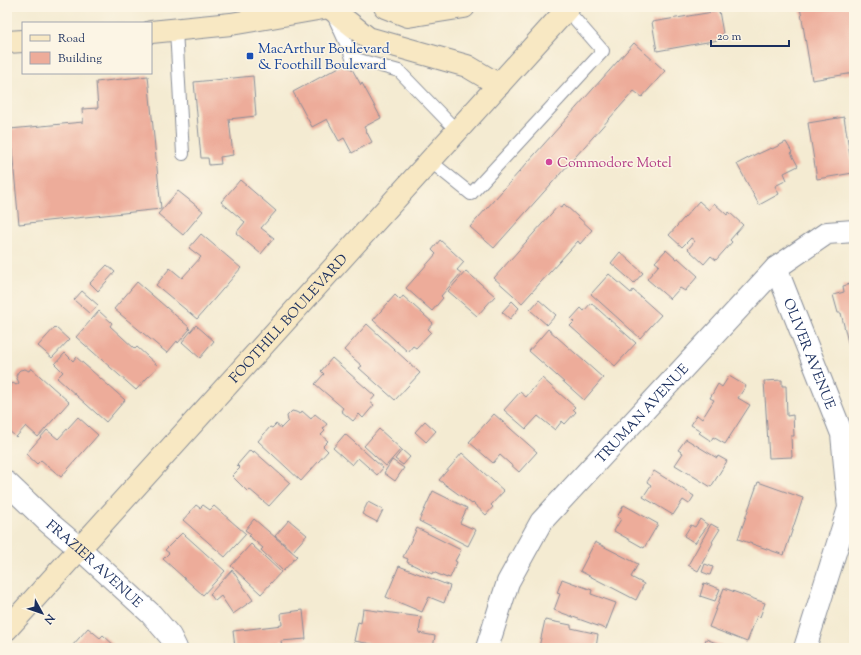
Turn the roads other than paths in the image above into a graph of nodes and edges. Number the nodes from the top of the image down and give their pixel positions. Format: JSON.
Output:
{"nodes":[{"id":1,"x":329,"y":7,"type":"edge"},
{"id":2,"x":385,"y":7,"type":"edge"},
{"id":3,"x":464,"y":7,"type":"edge"},
{"id":4,"x":568,"y":8,"type":"edge"},
{"id":5,"x":176,"y":30,"type":"junction"},
{"id":6,"x":152,"y":32,"type":"edge"},
{"id":7,"x":22,"y":41,"type":"edge"},
{"id":8,"x":7,"y":42,"type":"edge"},
{"id":9,"x":499,"y":85,"type":"junction"},
{"id":10,"x":457,"y":131,"type":"junction"},
{"id":11,"x":183,"y":154,"type":"dead end"},
{"id":12,"x":430,"y":161,"type":"junction"},
{"id":13,"x":854,"y":231,"type":"edge"},
{"id":14,"x":776,"y":268,"type":"junction"},
{"id":15,"x":7,"y":483,"type":"edge"},
{"id":16,"x":80,"y":549,"type":"junction"},
{"id":17,"x":7,"y":629,"type":"edge"},
{"id":18,"x":176,"y":648,"type":"edge"},
{"id":19,"x":487,"y":648,"type":"edge"},
{"id":20,"x":805,"y":648,"type":"edge"}],
"edges":[{"from":1,"to":5,"type":"street"},
{"from":1,"to":9,"type":"street"},
{"from":1,"to":10,"type":"lane"},
{"from":2,"to":3,"type":"street"},
{"from":4,"to":9,"type":"street","name":"FOOTHILL BOULEVARD"},
{"from":4,"to":12,"type":"lane"},
{"from":5,"to":6,"type":"street"},
{"from":5,"to":11,"type":"lane"},
{"from":7,"to":8,"type":"street"},
{"from":9,"to":10,"type":"street","name":"FOOTHILL BOULEVARD"},
{"from":10,"to":12,"type":"street","name":"FOOTHILL BOULEVARD"},
{"from":12,"to":16,"type":"street","name":"FOOTHILL BOULEVARD"},
{"from":13,"to":14,"type":"street","name":"TRUMAN AVENUE"},
{"from":14,"to":19,"type":"street","name":"TRUMAN AVENUE"},
{"from":14,"to":20,"type":"street","name":"OLIVER AVENUE"},
{"from":15,"to":16,"type":"street","name":"FRAZIER AVENUE"},
{"from":16,"to":17,"type":"street","name":"FOOTHILL BOULEVARD"},
{"from":16,"to":18,"type":"street","name":"FRAZIER AVENUE"}]}
